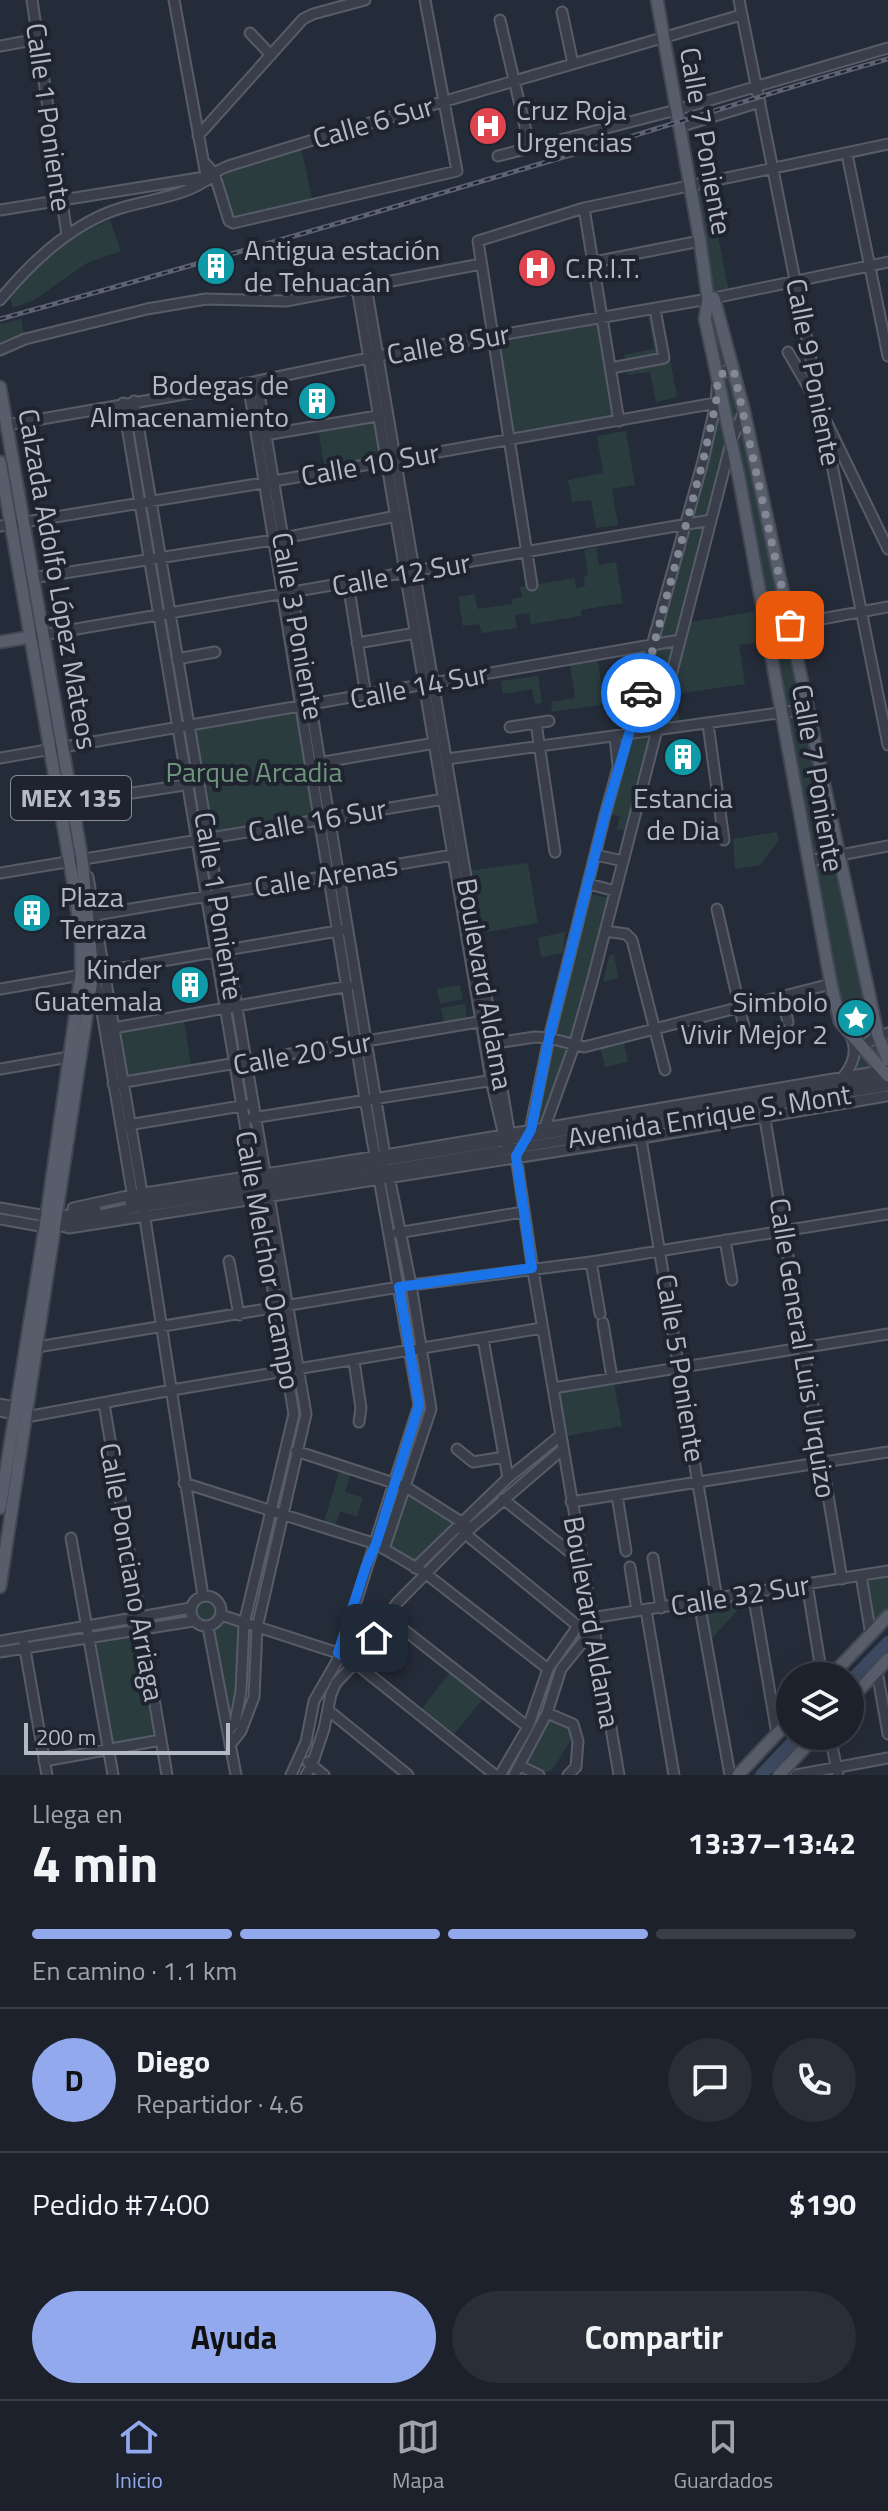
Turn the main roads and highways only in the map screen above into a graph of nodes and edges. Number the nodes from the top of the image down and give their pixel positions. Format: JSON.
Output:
{"nodes":[{"id":1,"x":657,"y":0,"type":"edge"},
{"id":2,"x":711,"y":298,"type":"junction"},
{"id":3,"x":0,"y":387,"type":"edge"},
{"id":4,"x":3,"y":423,"type":"edge"},
{"id":5,"x":0,"y":462,"type":"edge"},
{"id":6,"x":11,"y":524,"type":"edge"},
{"id":7,"x":36,"y":636,"type":"junction"},
{"id":8,"x":0,"y":642,"type":"edge"},
{"id":9,"x":66,"y":803,"type":"junction"},
{"id":10,"x":93,"y":973,"type":"junction"},
{"id":11,"x":883,"y":1035,"type":"edge"},
{"id":12,"x":886,"y":1078,"type":"edge"},
{"id":13,"x":52,"y":1219,"type":"junction"},
{"id":14,"x":24,"y":1412,"type":"junction"},
{"id":15,"x":4,"y":1460,"type":"edge"},
{"id":16,"x":0,"y":1508,"type":"edge"},
{"id":17,"x":0,"y":1587,"type":"edge"},
{"id":18,"x":888,"y":1616,"type":"edge"},
{"id":19,"x":888,"y":1659,"type":"edge"},
{"id":20,"x":845,"y":1662,"type":"edge"},
{"id":21,"x":864,"y":1685,"type":"edge"},
{"id":22,"x":776,"y":1735,"type":"edge"},
{"id":23,"x":803,"y":1750,"type":"edge"},
{"id":24,"x":782,"y":1774,"type":"edge"},
{"id":25,"x":738,"y":1775,"type":"edge"}],
"edges":[{"from":1,"to":2,"type":"main road","name":"Calle 7 Poniente"},
{"from":2,"to":11,"type":"main road","name":"Calle 7 Poniente"},
{"from":2,"to":12,"type":"main road","name":"Calle 7 Poniente"},
{"from":3,"to":4,"type":"main road","name":"Calzada Adolfo López Mateos","number":"MEX 135"},
{"from":4,"to":6,"type":"main road","name":"Calzada Adolfo López Mateos","number":"MEX 135"},
{"from":5,"to":6,"type":"main road","name":"Calzada Adolfo López Mateos","number":"MEX 135"},
{"from":6,"to":7,"type":"main road","name":"Calzada Adolfo López Mateos","number":"MEX 135"},
{"from":6,"to":7,"type":"main road","name":"Calzada Adolfo López Mateos","number":"MEX 135"},
{"from":7,"to":8,"type":"main road"},
{"from":7,"to":9,"type":"main road","name":"Calzada Adolfo López Mateos","number":"MEX 135"},
{"from":9,"to":10,"type":"main road","name":"Calzada Adolfo López Mateos","number":"MEX 135"},
{"from":9,"to":10,"type":"main road","name":"Calzada Adolfo López Mateos","number":"MEX 135"},
{"from":10,"to":13,"type":"main road","name":"Calzada Adolfo López Mateos","number":"MEX 135"},
{"from":10,"to":13,"type":"main road","name":"Calzada Adolfo López Mateos","number":"MEX 135"},
{"from":11,"to":12,"type":"main road","name":"Calle 7 Poniente"},
{"from":13,"to":14,"type":"main road","name":"Calzada Adolfo López Mateos","number":"MEX 135"},
{"from":13,"to":14,"type":"main road","name":"Calzada Adolfo López Mateos","number":"MEX 135"},
{"from":14,"to":15,"type":"main road","name":"Calzada Adolfo López Mateos","number":"MEX 135"},
{"from":14,"to":17,"type":"main road","name":"Calzada Adolfo López Mateos","number":"MEX 135"},
{"from":15,"to":16,"type":"main road","name":"Calzada Adolfo López Mateos","number":"MEX 135"},
{"from":18,"to":20,"type":"main road"},
{"from":19,"to":21,"type":"main road"},
{"from":22,"to":25,"type":"main road"},
{"from":23,"to":24,"type":"main road"}]}
